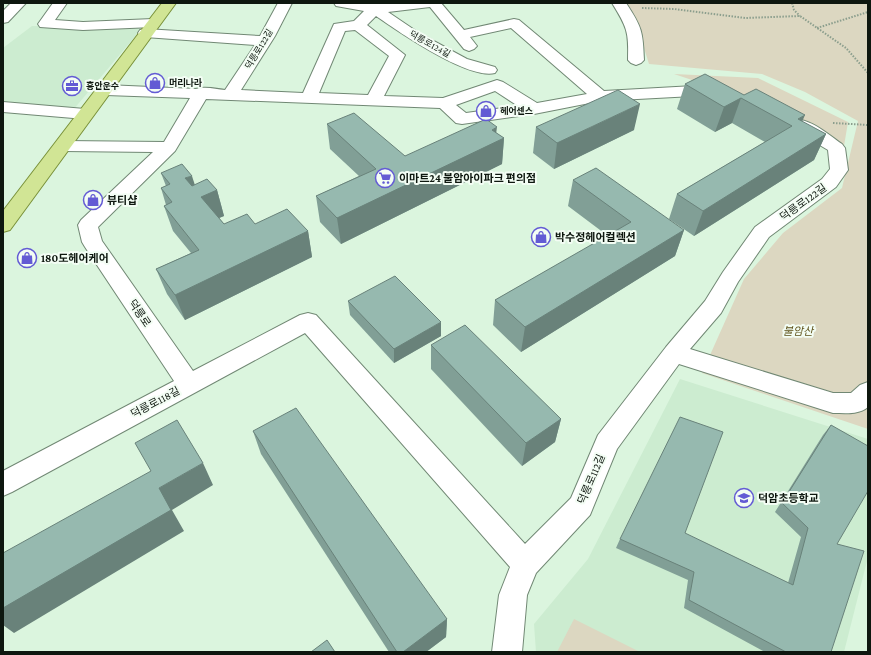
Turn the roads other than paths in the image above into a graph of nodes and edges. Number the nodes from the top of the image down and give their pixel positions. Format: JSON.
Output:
{"nodes":[{"id":1,"x":20,"y":3,"type":"edge"},
{"id":2,"x":60,"y":3,"type":"edge"},
{"id":3,"x":169,"y":3,"type":"edge"},
{"id":4,"x":285,"y":3,"type":"edge"},
{"id":5,"x":341,"y":3,"type":"edge"},
{"id":6,"x":433,"y":3,"type":"edge"},
{"id":7,"x":620,"y":5,"type":"edge"},
{"id":8,"x":373,"y":6,"type":"edge"},
{"id":9,"x":3,"y":19,"type":"edge"},
{"id":10,"x":358,"y":25,"type":"junction"},
{"id":11,"x":149,"y":28,"type":"junction"},
{"id":12,"x":460,"y":35,"type":"junction"},
{"id":13,"x":264,"y":41,"type":"junction"},
{"id":14,"x":636,"y":60,"type":"dead end"},
{"id":15,"x":489,"y":70,"type":"junction"},
{"id":16,"x":497,"y":85,"type":"junction"},
{"id":17,"x":106,"y":90,"type":"junction"},
{"id":18,"x":202,"y":92,"type":"junction"},
{"id":19,"x":727,"y":92,"type":"edge"},
{"id":20,"x":230,"y":95,"type":"junction"},
{"id":21,"x":600,"y":96,"type":"junction"},
{"id":22,"x":309,"y":98,"type":"junction"},
{"id":23,"x":374,"y":100,"type":"junction"},
{"id":24,"x":444,"y":103,"type":"junction"},
{"id":25,"x":3,"y":107,"type":"edge"},
{"id":26,"x":534,"y":109,"type":"junction"},
{"id":27,"x":85,"y":114,"type":"junction"},
{"id":28,"x":784,"y":118,"type":"edge"},
{"id":29,"x":64,"y":146,"type":"junction"},
{"id":30,"x":169,"y":146,"type":"junction"},
{"id":31,"x":3,"y":225,"type":"edge"},
{"id":32,"x":674,"y":353,"type":"junction"},
{"id":33,"x":188,"y":384,"type":"junction"},
{"id":34,"x":868,"y":392,"type":"edge"},
{"id":35,"x":3,"y":484,"type":"edge"},
{"id":36,"x":525,"y":564,"type":"junction"},
{"id":37,"x":507,"y":652,"type":"edge"}],
"edges":[{"from":1,"to":9,"type":"street"},
{"from":2,"to":11,"type":"street"},
{"from":3,"to":11,"type":"main road"},
{"from":4,"to":13,"type":"street","name":"덕릉로122길"},
{"from":5,"to":8,"type":"street","name":"덕릉로124길"},
{"from":6,"to":8,"type":"street","name":"덕릉로124길"},
{"from":6,"to":12,"type":"street","name":"덕릉로124길"},
{"from":7,"to":14,"type":"street"},
{"from":8,"to":10,"type":"street"},
{"from":8,"to":15,"type":"street","name":"덕릉로124길"},
{"from":10,"to":22,"type":"street"},
{"from":10,"to":23,"type":"street"},
{"from":11,"to":13,"type":"street"},
{"from":11,"to":17,"type":"main road"},
{"from":12,"to":15,"type":"street","name":"덕릉로124길"},
{"from":12,"to":21,"type":"street"},
{"from":13,"to":20,"type":"street","name":"덕릉로122길"},
{"from":15,"to":16,"type":"street","name":"덕릉로124길"},
{"from":16,"to":24,"type":"street"},
{"from":16,"to":26,"type":"street"},
{"from":17,"to":18,"type":"street"},
{"from":17,"to":27,"type":"main road"},
{"from":18,"to":20,"type":"street"},
{"from":18,"to":30,"type":"street"},
{"from":19,"to":21,"type":"street"},
{"from":20,"to":22,"type":"street"},
{"from":21,"to":26,"type":"street"},
{"from":22,"to":23,"type":"street"},
{"from":23,"to":24,"type":"street"},
{"from":24,"to":26,"type":"street"},
{"from":25,"to":27,"type":"street"},
{"from":27,"to":29,"type":"main road"},
{"from":28,"to":32,"type":"street","name":"덕릉로122길"},
{"from":29,"to":30,"type":"street"},
{"from":29,"to":31,"type":"main road"},
{"from":30,"to":33,"type":"street","name":"덕릉로"},
{"from":32,"to":34,"type":"street"},
{"from":32,"to":36,"type":"street","name":"덕릉로112길"},
{"from":33,"to":35,"type":"street","name":"덕릉로118길"},
{"from":33,"to":36,"type":"street","name":"덕릉로118길"},
{"from":36,"to":37,"type":"street","name":"덕릉로112길"}]}
